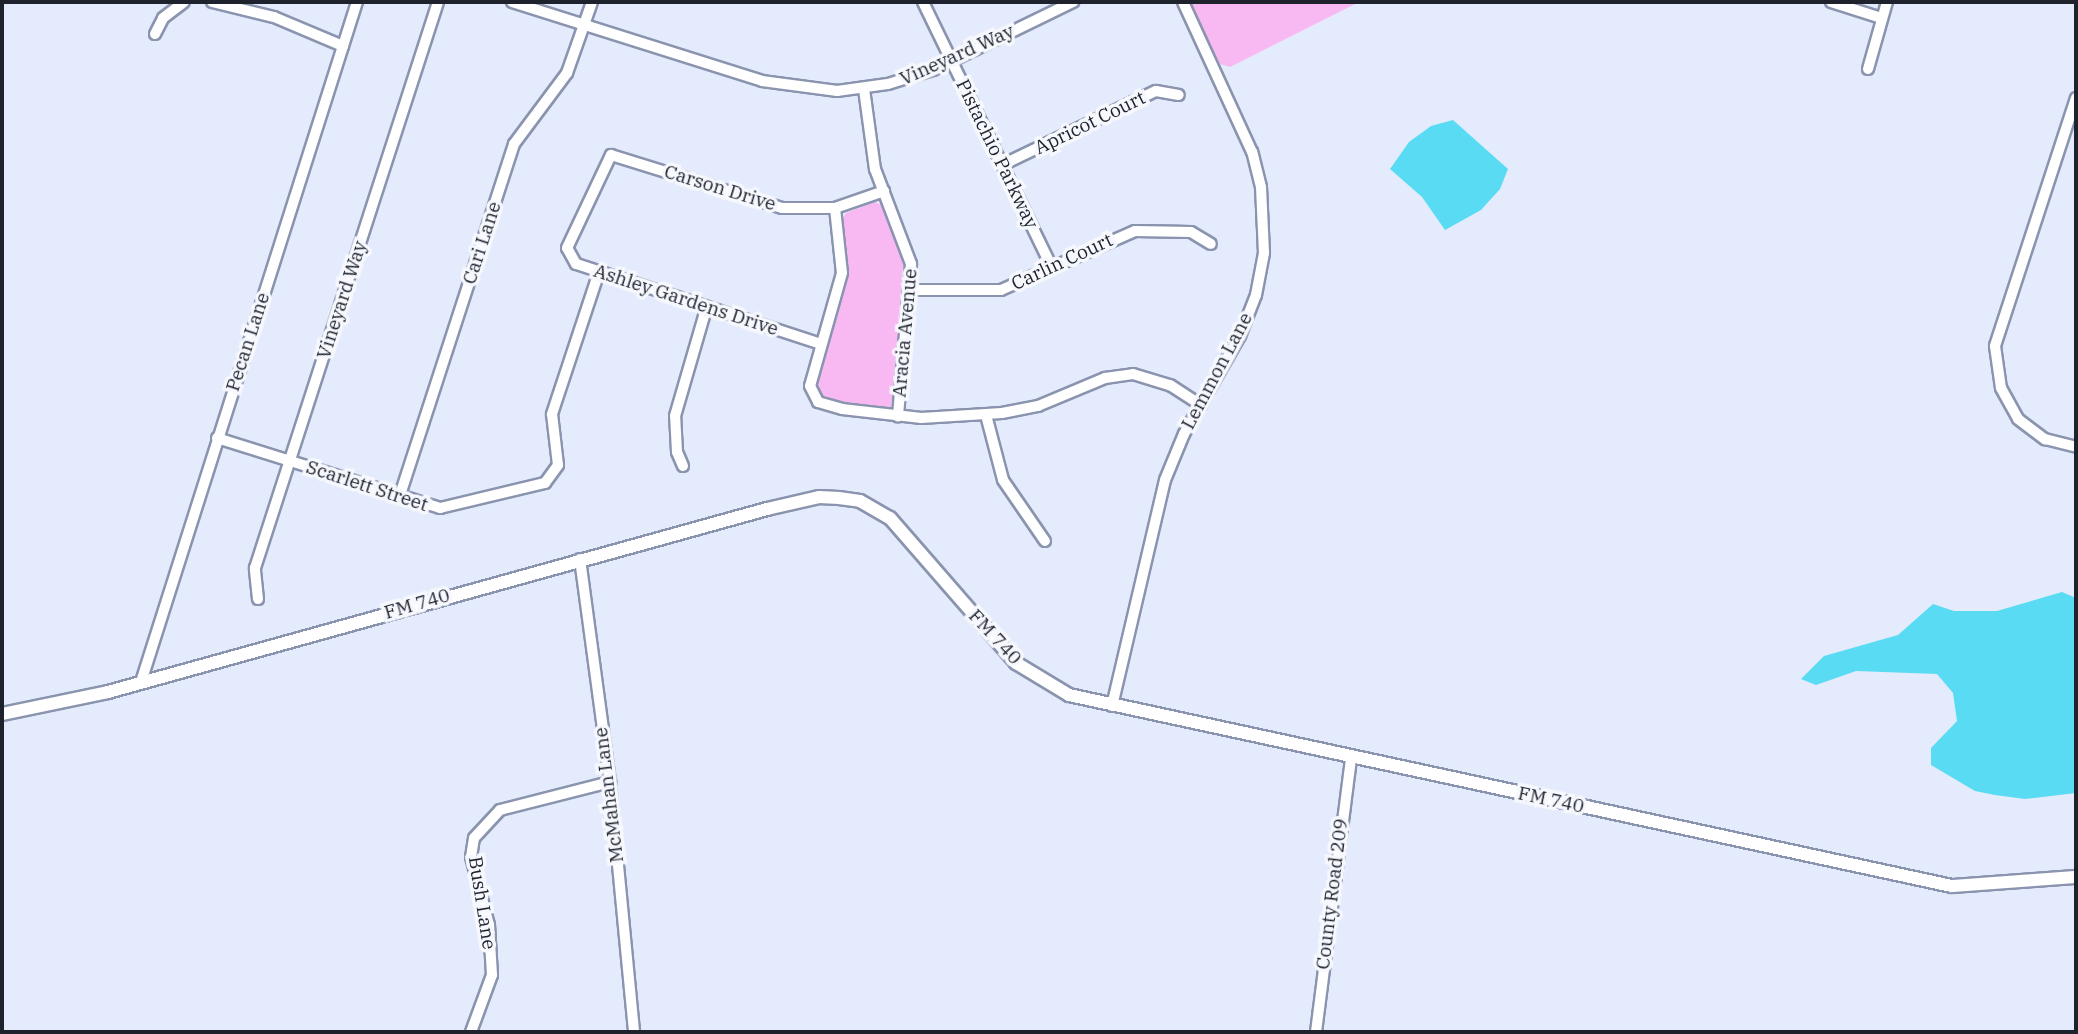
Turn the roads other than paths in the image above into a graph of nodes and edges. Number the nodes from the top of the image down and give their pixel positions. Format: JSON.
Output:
{"nodes":[{"id":1,"x":184,"y":2,"type":"edge"},
{"id":2,"x":212,"y":2,"type":"edge"},
{"id":3,"x":357,"y":2,"type":"edge"},
{"id":4,"x":438,"y":2,"type":"edge"},
{"id":5,"x":512,"y":2,"type":"edge"},
{"id":6,"x":592,"y":2,"type":"edge"},
{"id":7,"x":923,"y":2,"type":"edge"},
{"id":8,"x":1073,"y":2,"type":"edge"},
{"id":9,"x":1183,"y":2,"type":"edge"},
{"id":10,"x":1831,"y":2,"type":"edge"},
{"id":11,"x":1886,"y":2,"type":"edge"},
{"id":12,"x":1053,"y":6,"type":"edge"},
{"id":13,"x":1881,"y":18,"type":"junction"},
{"id":14,"x":585,"y":25,"type":"junction"},
{"id":15,"x":155,"y":34,"type":"dead end"},
{"id":16,"x":343,"y":46,"type":"junction"},
{"id":17,"x":951,"y":61,"type":"junction"},
{"id":18,"x":1868,"y":69,"type":"dead end"},
{"id":19,"x":864,"y":89,"type":"junction"},
{"id":20,"x":1179,"y":95,"type":"dead end"},
{"id":21,"x":2075,"y":103,"type":"edge"},
{"id":22,"x":1002,"y":165,"type":"junction"},
{"id":23,"x":884,"y":191,"type":"junction"},
{"id":24,"x":587,"y":204,"type":"joint"},
{"id":25,"x":835,"y":208,"type":"junction"},
{"id":26,"x":1211,"y":244,"type":"dead end"},
{"id":27,"x":1052,"y":268,"type":"junction"},
{"id":28,"x":599,"y":272,"type":"junction"},
{"id":29,"x":910,"y":289,"type":"junction"},
{"id":30,"x":706,"y":309,"type":"junction"},
{"id":31,"x":821,"y":344,"type":"junction"},
{"id":32,"x":1201,"y":405,"type":"junction"},
{"id":33,"x":986,"y":415,"type":"junction"},
{"id":34,"x":898,"y":416,"type":"junction"},
{"id":35,"x":217,"y":438,"type":"junction"},
{"id":36,"x":2076,"y":447,"type":"edge"},
{"id":37,"x":290,"y":461,"type":"junction"},
{"id":38,"x":683,"y":466,"type":"dead end"},
{"id":39,"x":399,"y":498,"type":"junction"},
{"id":40,"x":1045,"y":541,"type":"dead end"},
{"id":41,"x":580,"y":559,"type":"junction"},
{"id":42,"x":258,"y":598,"type":"dead end"},
{"id":43,"x":142,"y":682,"type":"junction"},
{"id":44,"x":1112,"y":706,"type":"junction"},
{"id":45,"x":2,"y":714,"type":"edge"},
{"id":46,"x":1351,"y":757,"type":"junction"},
{"id":47,"x":610,"y":782,"type":"junction"},
{"id":48,"x":2076,"y":877,"type":"edge"},
{"id":49,"x":471,"y":1032,"type":"edge"},
{"id":50,"x":634,"y":1032,"type":"edge"},
{"id":51,"x":1316,"y":1032,"type":"edge"}],
"edges":[{"from":1,"to":15,"type":"street"},
{"from":2,"to":16,"type":"street"},
{"from":3,"to":16,"type":"street","name":"Pecan Lane"},
{"from":4,"to":37,"type":"street","name":"Vineyard Way"},
{"from":5,"to":14,"type":"street","name":"Vineyard Way"},
{"from":6,"to":14,"type":"street","name":"Cari Lane"},
{"from":7,"to":17,"type":"street","name":"Pistachio Parkway"},
{"from":8,"to":12,"type":"street","name":"Vineyard Way"},
{"from":9,"to":32,"type":"street","name":"Lemmon Lane"},
{"from":10,"to":13,"type":"street"},
{"from":11,"to":13,"type":"street"},
{"from":12,"to":17,"type":"street","name":"Vineyard Way"},
{"from":13,"to":18,"type":"street"},
{"from":14,"to":19,"type":"street","name":"Vineyard Way"},
{"from":14,"to":39,"type":"street","name":"Cari Lane"},
{"from":16,"to":35,"type":"street","name":"Pecan Lane"},
{"from":17,"to":19,"type":"street","name":"Vineyard Way"},
{"from":17,"to":22,"type":"street","name":"Pistachio Parkway"},
{"from":19,"to":23,"type":"street","name":"Aracia Avenue"},
{"from":20,"to":22,"type":"street","name":"Apricot Court"},
{"from":21,"to":36,"type":"street"},
{"from":22,"to":27,"type":"street","name":"Pistachio Parkway"},
{"from":23,"to":25,"type":"street","name":"Carson Drive"},
{"from":23,"to":29,"type":"street","name":"Aracia Avenue"},
{"from":24,"to":25,"type":"street","name":"Carson Drive"},
{"from":24,"to":28,"type":"street","name":"Ashley Gardens Drive"},
{"from":25,"to":31,"type":"street"},
{"from":26,"to":27,"type":"street","name":"Carlin Court"},
{"from":27,"to":29,"type":"street","name":"Carlin Court"},
{"from":28,"to":30,"type":"street","name":"Ashley Gardens Drive"},
{"from":28,"to":39,"type":"street","name":"Scarlett Street"},
{"from":29,"to":34,"type":"street","name":"Aracia Avenue"},
{"from":30,"to":31,"type":"street","name":"Ashley Gardens Drive"},
{"from":30,"to":38,"type":"street"},
{"from":31,"to":34,"type":"street"},
{"from":32,"to":33,"type":"street"},
{"from":32,"to":44,"type":"street","name":"Lemmon Lane"},
{"from":33,"to":34,"type":"street"},
{"from":33,"to":40,"type":"street"},
{"from":35,"to":37,"type":"street","name":"Scarlett Street"},
{"from":35,"to":43,"type":"street","name":"Pecan Lane"},
{"from":37,"to":39,"type":"street","name":"Scarlett Street"},
{"from":37,"to":42,"type":"street","name":"Vineyard Way"},
{"from":41,"to":43,"type":"main road","name":"FM 740","number":"FM 740"},
{"from":41,"to":44,"type":"main road","name":"FM 740","number":"FM 740"},
{"from":41,"to":47,"type":"street","name":"McMahan Lane"},
{"from":43,"to":45,"type":"main road","name":"FM 740","number":"FM 740"},
{"from":44,"to":46,"type":"main road","name":"FM 740","number":"FM 740"},
{"from":46,"to":48,"type":"main road","name":"FM 740","number":"FM 740"},
{"from":46,"to":51,"type":"street","name":"County Road 209"},
{"from":47,"to":49,"type":"street","name":"Bush Lane"},
{"from":47,"to":50,"type":"street","name":"McMahan Lane"}]}
